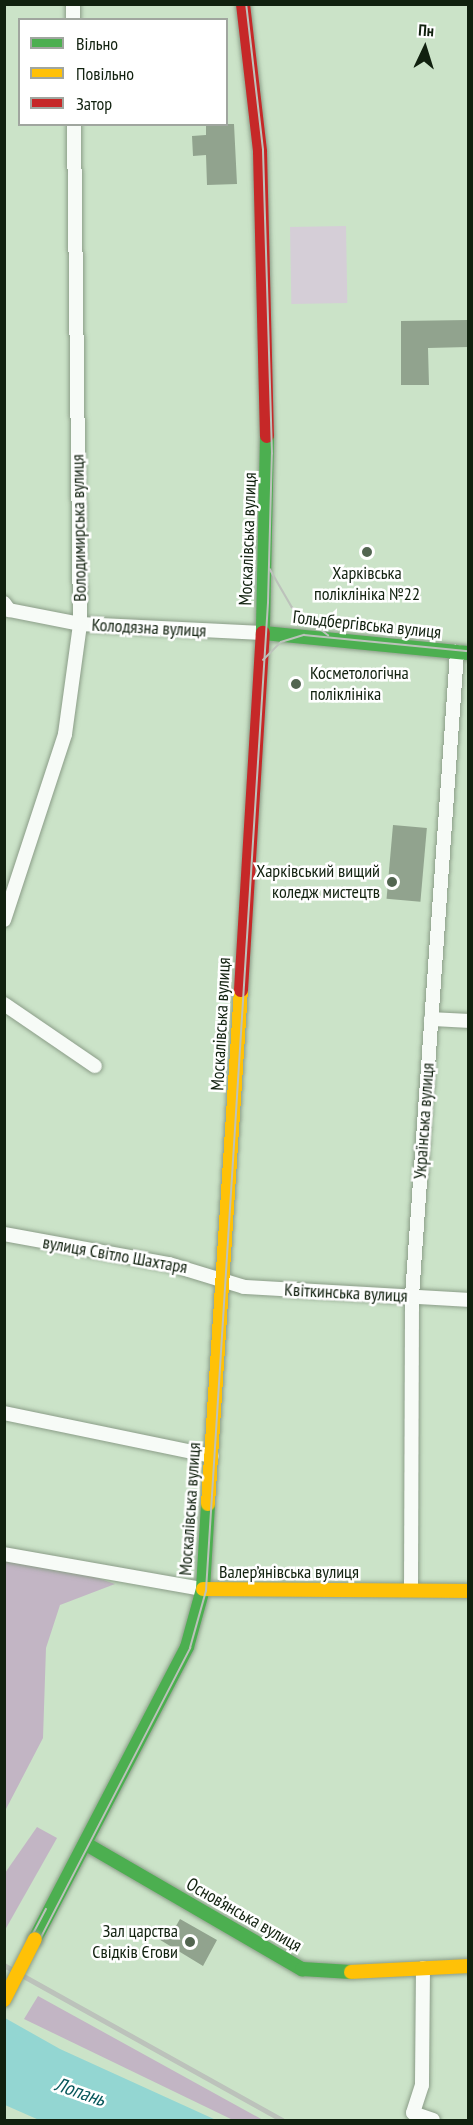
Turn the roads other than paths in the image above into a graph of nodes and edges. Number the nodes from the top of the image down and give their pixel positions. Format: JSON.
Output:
{"nodes":[{"id":1,"x":243,"y":4,"type":"edge"},
{"id":2,"x":74,"y":126,"type":"edge"},
{"id":3,"x":6,"y":609,"type":"edge"},
{"id":4,"x":80,"y":624,"type":"junction"},
{"id":5,"x":263,"y":633,"type":"junction"},
{"id":6,"x":463,"y":653,"type":"edge"},
{"id":7,"x":4,"y":920,"type":"edge"},
{"id":8,"x":4,"y":1004,"type":"edge"},
{"id":9,"x":431,"y":1019,"type":"junction"},
{"id":10,"x":468,"y":1021,"type":"edge"},
{"id":11,"x":95,"y":1066,"type":"dead end"},
{"id":12,"x":4,"y":1234,"type":"edge"},
{"id":13,"x":224,"y":1282,"type":"junction"},
{"id":14,"x":412,"y":1296,"type":"junction"},
{"id":15,"x":468,"y":1300,"type":"edge"},
{"id":16,"x":4,"y":1413,"type":"edge"},
{"id":17,"x":212,"y":1456,"type":"junction"},
{"id":18,"x":4,"y":1554,"type":"edge"},
{"id":19,"x":203,"y":1589,"type":"junction"},
{"id":20,"x":411,"y":1590,"type":"junction"},
{"id":21,"x":468,"y":1591,"type":"edge"},
{"id":22,"x":87,"y":1844,"type":"junction"},
{"id":23,"x":468,"y":1966,"type":"edge"},
{"id":24,"x":423,"y":1968,"type":"junction"},
{"id":25,"x":4,"y":2000,"type":"edge"},
{"id":26,"x":433,"y":2121,"type":"edge"}],
"edges":[{"from":1,"to":5,"type":"street","name":"Москалівська вулиця"},
{"from":2,"to":4,"type":"street","name":"Володимирська вулиця"},
{"from":3,"to":4,"type":"street","name":"Колодязна вулиця"},
{"from":4,"to":5,"type":"street","name":"Колодязна вулиця"},
{"from":4,"to":7,"type":"street","name":"Володимирська вулиця"},
{"from":5,"to":6,"type":"street","name":"Гольдбергівська вулиця"},
{"from":5,"to":13,"type":"street","name":"Москалівська вулиця"},
{"from":6,"to":9,"type":"street","name":"Українська вулиця"},
{"from":8,"to":11,"type":"street"},
{"from":9,"to":10,"type":"street"},
{"from":9,"to":14,"type":"street","name":"Українська вулиця"},
{"from":12,"to":13,"type":"street","name":"вулиця Світло Шахтаря"},
{"from":13,"to":14,"type":"street","name":"Квіткинська вулиця"},
{"from":13,"to":17,"type":"street","name":"Москалівська вулиця"},
{"from":14,"to":15,"type":"street","name":"Квіткинська вулиця"},
{"from":14,"to":20,"type":"street","name":"Українська вулиця"},
{"from":16,"to":17,"type":"street"},
{"from":17,"to":19,"type":"street","name":"Москалівська вулиця"},
{"from":18,"to":19,"type":"street","name":"Валер’янівська вулиця"},
{"from":19,"to":20,"type":"street","name":"Валер’янівська вулиця"},
{"from":19,"to":22,"type":"street","name":"Москалівська вулиця"},
{"from":20,"to":21,"type":"street","name":"Валер’янівська вулиця"},
{"from":22,"to":24,"type":"street","name":"Основ’янська вулиця"},
{"from":22,"to":25,"type":"street","name":"Москалівська вулиця","bridge":true},
{"from":23,"to":24,"type":"street","name":"Основ’янська вулиця"},
{"from":24,"to":26,"type":"street"}]}
